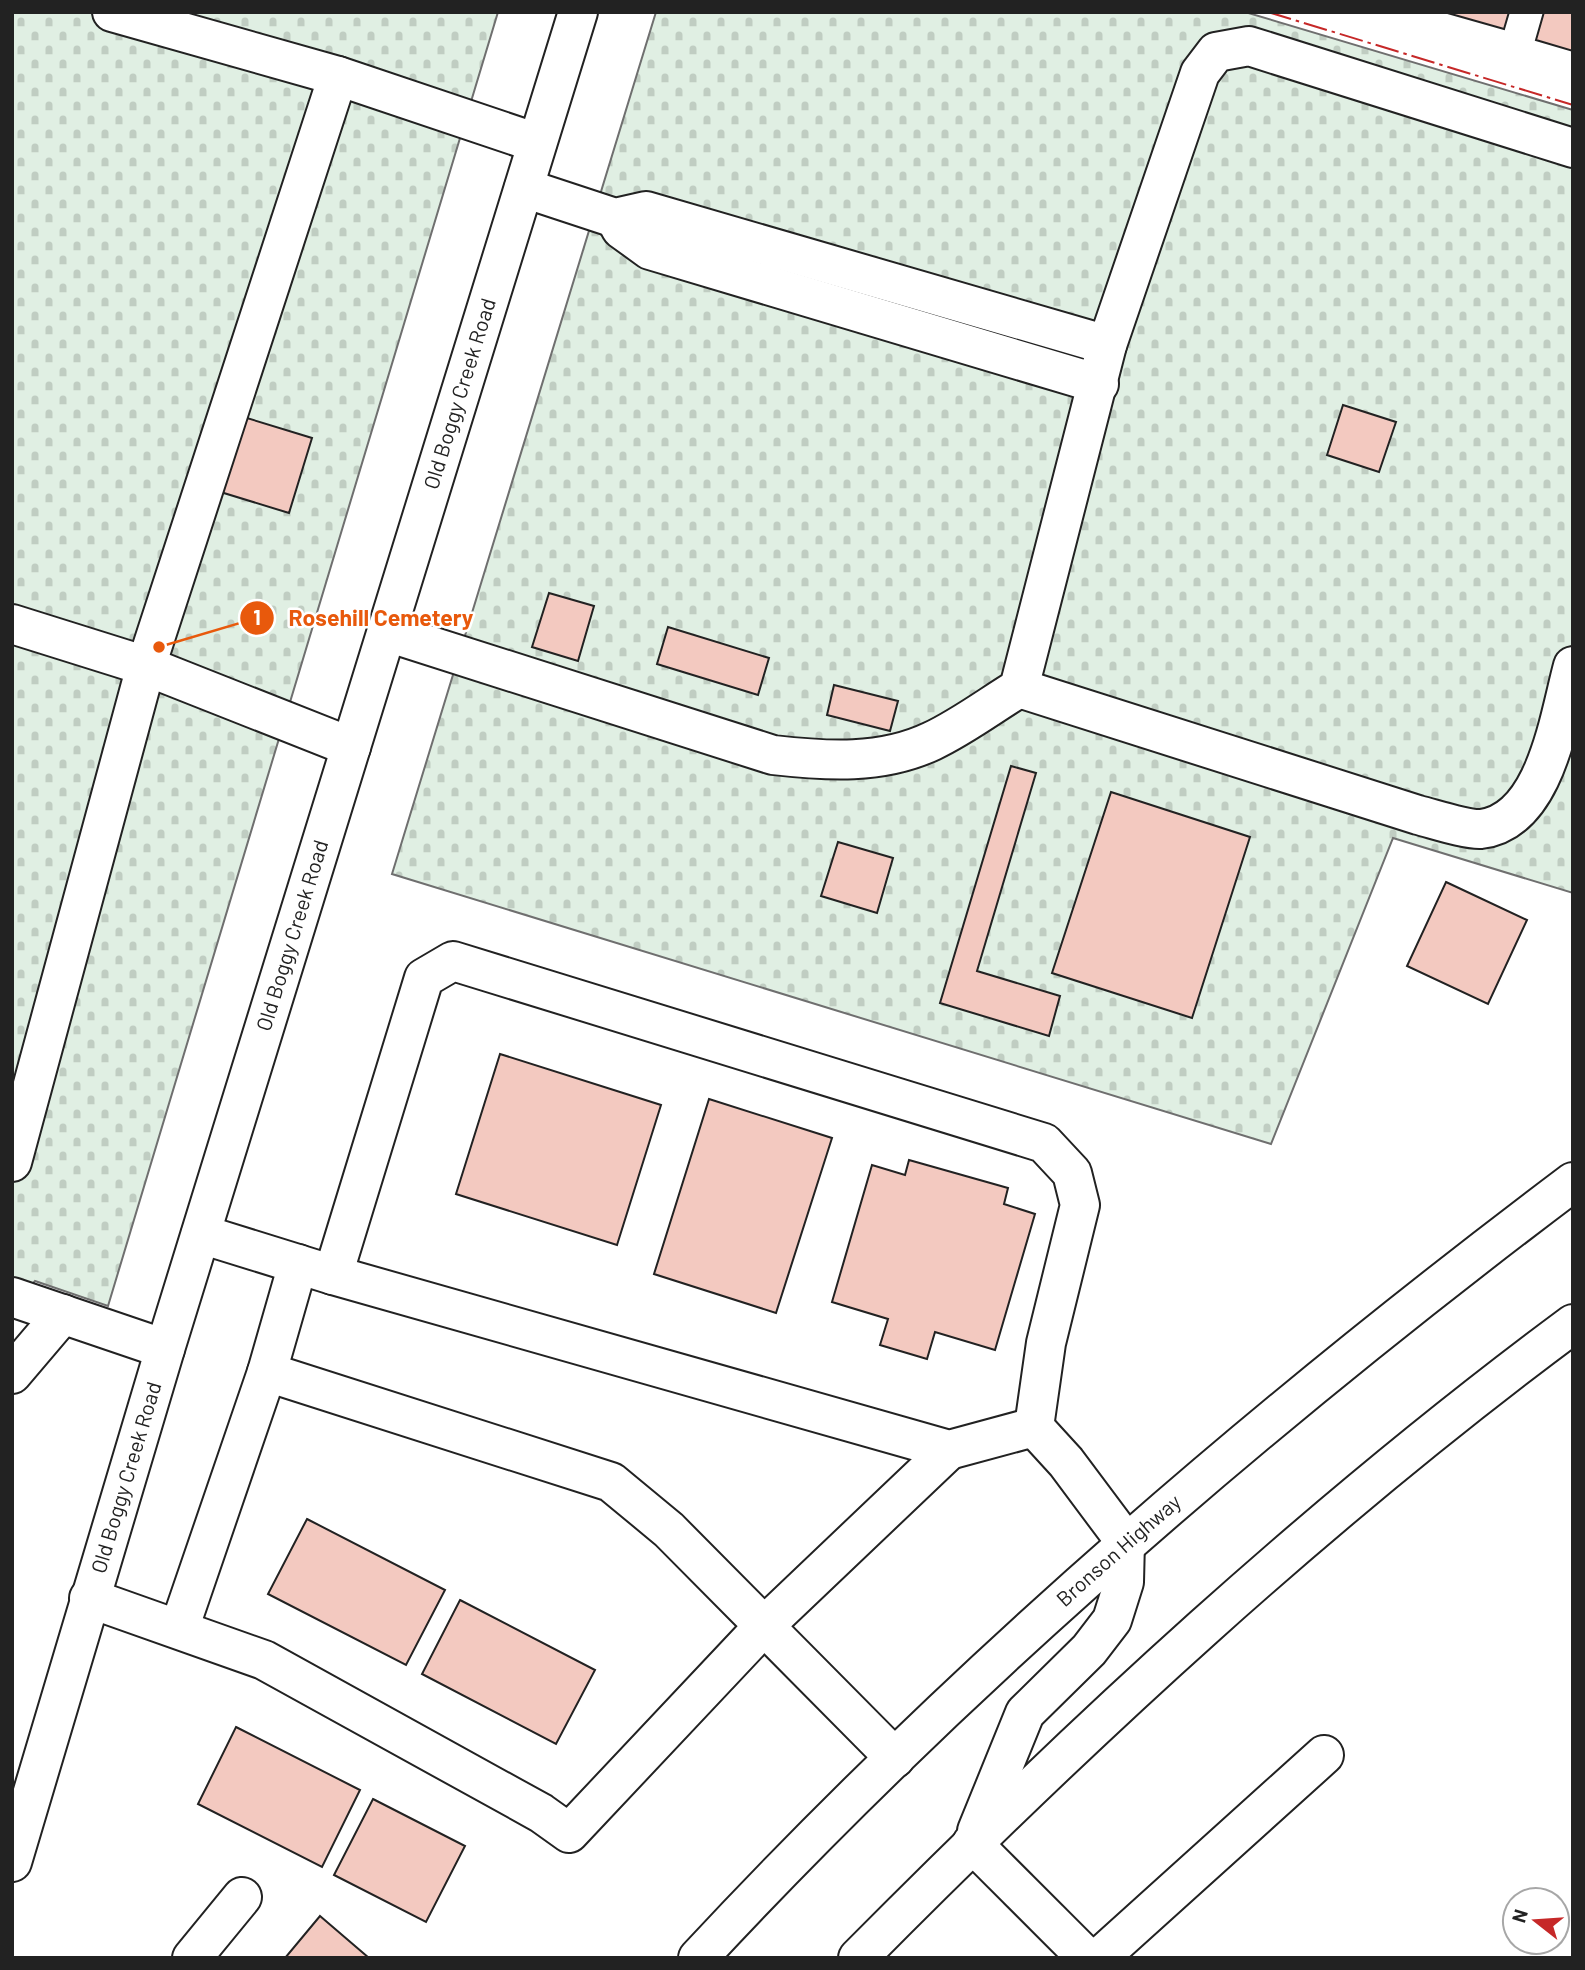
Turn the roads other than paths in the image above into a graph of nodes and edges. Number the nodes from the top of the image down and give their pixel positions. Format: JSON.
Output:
{"nodes":[{"id":1,"x":112,"y":12,"type":"edge"},
{"id":2,"x":578,"y":12,"type":"edge"},
{"id":3,"x":338,"y":76,"type":"junction"},
{"id":4,"x":537,"y":143,"type":"junction"},
{"id":5,"x":1573,"y":148,"type":"edge"},
{"id":6,"x":524,"y":188,"type":"junction"},
{"id":7,"x":615,"y":218,"type":"junction"},
{"id":8,"x":1107,"y":345,"type":"junction"},
{"id":9,"x":1099,"y":384,"type":"junction"},
{"id":10,"x":12,"y":624,"type":"edge"},
{"id":11,"x":387,"y":632,"type":"junction"},
{"id":12,"x":146,"y":666,"type":"junction"},
{"id":13,"x":1573,"y":666,"type":"edge"},
{"id":14,"x":1019,"y":688,"type":"junction"},
{"id":15,"x":351,"y":747,"type":"junction"},
{"id":16,"x":12,"y":1161,"type":"edge"},
{"id":17,"x":1573,"y":1182,"type":"edge"},
{"id":18,"x":201,"y":1234,"type":"junction"},
{"id":19,"x":316,"y":1270,"type":"junction"},
{"id":20,"x":12,"y":1297,"type":"edge"},
{"id":21,"x":63,"y":1314,"type":"junction"},
{"id":22,"x":1573,"y":1324,"type":"edge"},
{"id":23,"x":165,"y":1349,"type":"junction"},
{"id":24,"x":267,"y":1372,"type":"junction"},
{"id":25,"x":12,"y":1374,"type":"edge"},
{"id":26,"x":1034,"y":1427,"type":"junction"},
{"id":27,"x":949,"y":1450,"type":"junction"},
{"id":28,"x":1125,"y":1541,"type":"junction"},
{"id":29,"x":89,"y":1598,"type":"junction"},
{"id":30,"x":762,"y":1627,"type":"junction"},
{"id":31,"x":179,"y":1629,"type":"junction"},
{"id":32,"x":1324,"y":1755,"type":"dead end"},
{"id":33,"x":895,"y":1758,"type":"junction"},
{"id":34,"x":972,"y":1843,"type":"junction"},
{"id":35,"x":12,"y":1863,"type":"edge"},
{"id":36,"x":242,"y":1897,"type":"dead end"},
{"id":37,"x":192,"y":1958,"type":"edge"},
{"id":38,"x":698,"y":1958,"type":"edge"},
{"id":39,"x":858,"y":1958,"type":"edge"},
{"id":40,"x":1087,"y":1958,"type":"edge"},
{"id":41,"x":1099,"y":1958,"type":"edge"}],
"edges":[{"from":1,"to":3,"type":"main road"},
{"from":2,"to":4,"type":"main road","name":"Old Boggy Creek Road"},
{"from":3,"to":4,"type":"main road"},
{"from":3,"to":12,"type":"main road"},
{"from":4,"to":6,"type":"main road","name":"Old Boggy Creek Road"},
{"from":5,"to":8,"type":"main road"},
{"from":6,"to":7,"type":"main road"},
{"from":6,"to":11,"type":"main road","name":"Old Boggy Creek Road"},
{"from":7,"to":8,"type":"main road"},
{"from":7,"to":9,"type":"main road"},
{"from":8,"to":9,"type":"main road"},
{"from":9,"to":14,"type":"main road"},
{"from":10,"to":12,"type":"main road"},
{"from":11,"to":14,"type":"main road"},
{"from":11,"to":15,"type":"main road","name":"Old Boggy Creek Road"},
{"from":12,"to":15,"type":"main road"},
{"from":12,"to":16,"type":"main road"},
{"from":13,"to":14,"type":"main road"},
{"from":15,"to":18,"type":"main road","name":"Old Boggy Creek Road"},
{"from":17,"to":28,"type":"main road","name":"Bronson Highway"},
{"from":18,"to":19,"type":"main road"},
{"from":18,"to":23,"type":"main road","name":"Old Boggy Creek Road"},
{"from":19,"to":24,"type":"main road"},
{"from":19,"to":26,"type":"main road"},
{"from":19,"to":27,"type":"main road"},
{"from":20,"to":21,"type":"main road"},
{"from":21,"to":23,"type":"main road"},
{"from":21,"to":25,"type":"main road"},
{"from":22,"to":34,"type":"main road"},
{"from":23,"to":29,"type":"main road","name":"Old Boggy Creek Road"},
{"from":24,"to":30,"type":"main road"},
{"from":24,"to":31,"type":"main road"},
{"from":26,"to":27,"type":"main road"},
{"from":26,"to":28,"type":"main road"},
{"from":27,"to":30,"type":"main road"},
{"from":28,"to":33,"type":"main road","name":"Bronson Highway"},
{"from":28,"to":34,"type":"main road"},
{"from":29,"to":31,"type":"main road"},
{"from":29,"to":35,"type":"main road","name":"Old Boggy Creek Road"},
{"from":30,"to":31,"type":"main road"},
{"from":30,"to":33,"type":"main road"},
{"from":32,"to":41,"type":"main road"},
{"from":33,"to":38,"type":"main road","name":"Bronson Highway"},
{"from":34,"to":39,"type":"main road"},
{"from":34,"to":40,"type":"main road"},
{"from":36,"to":37,"type":"main road"}]}
